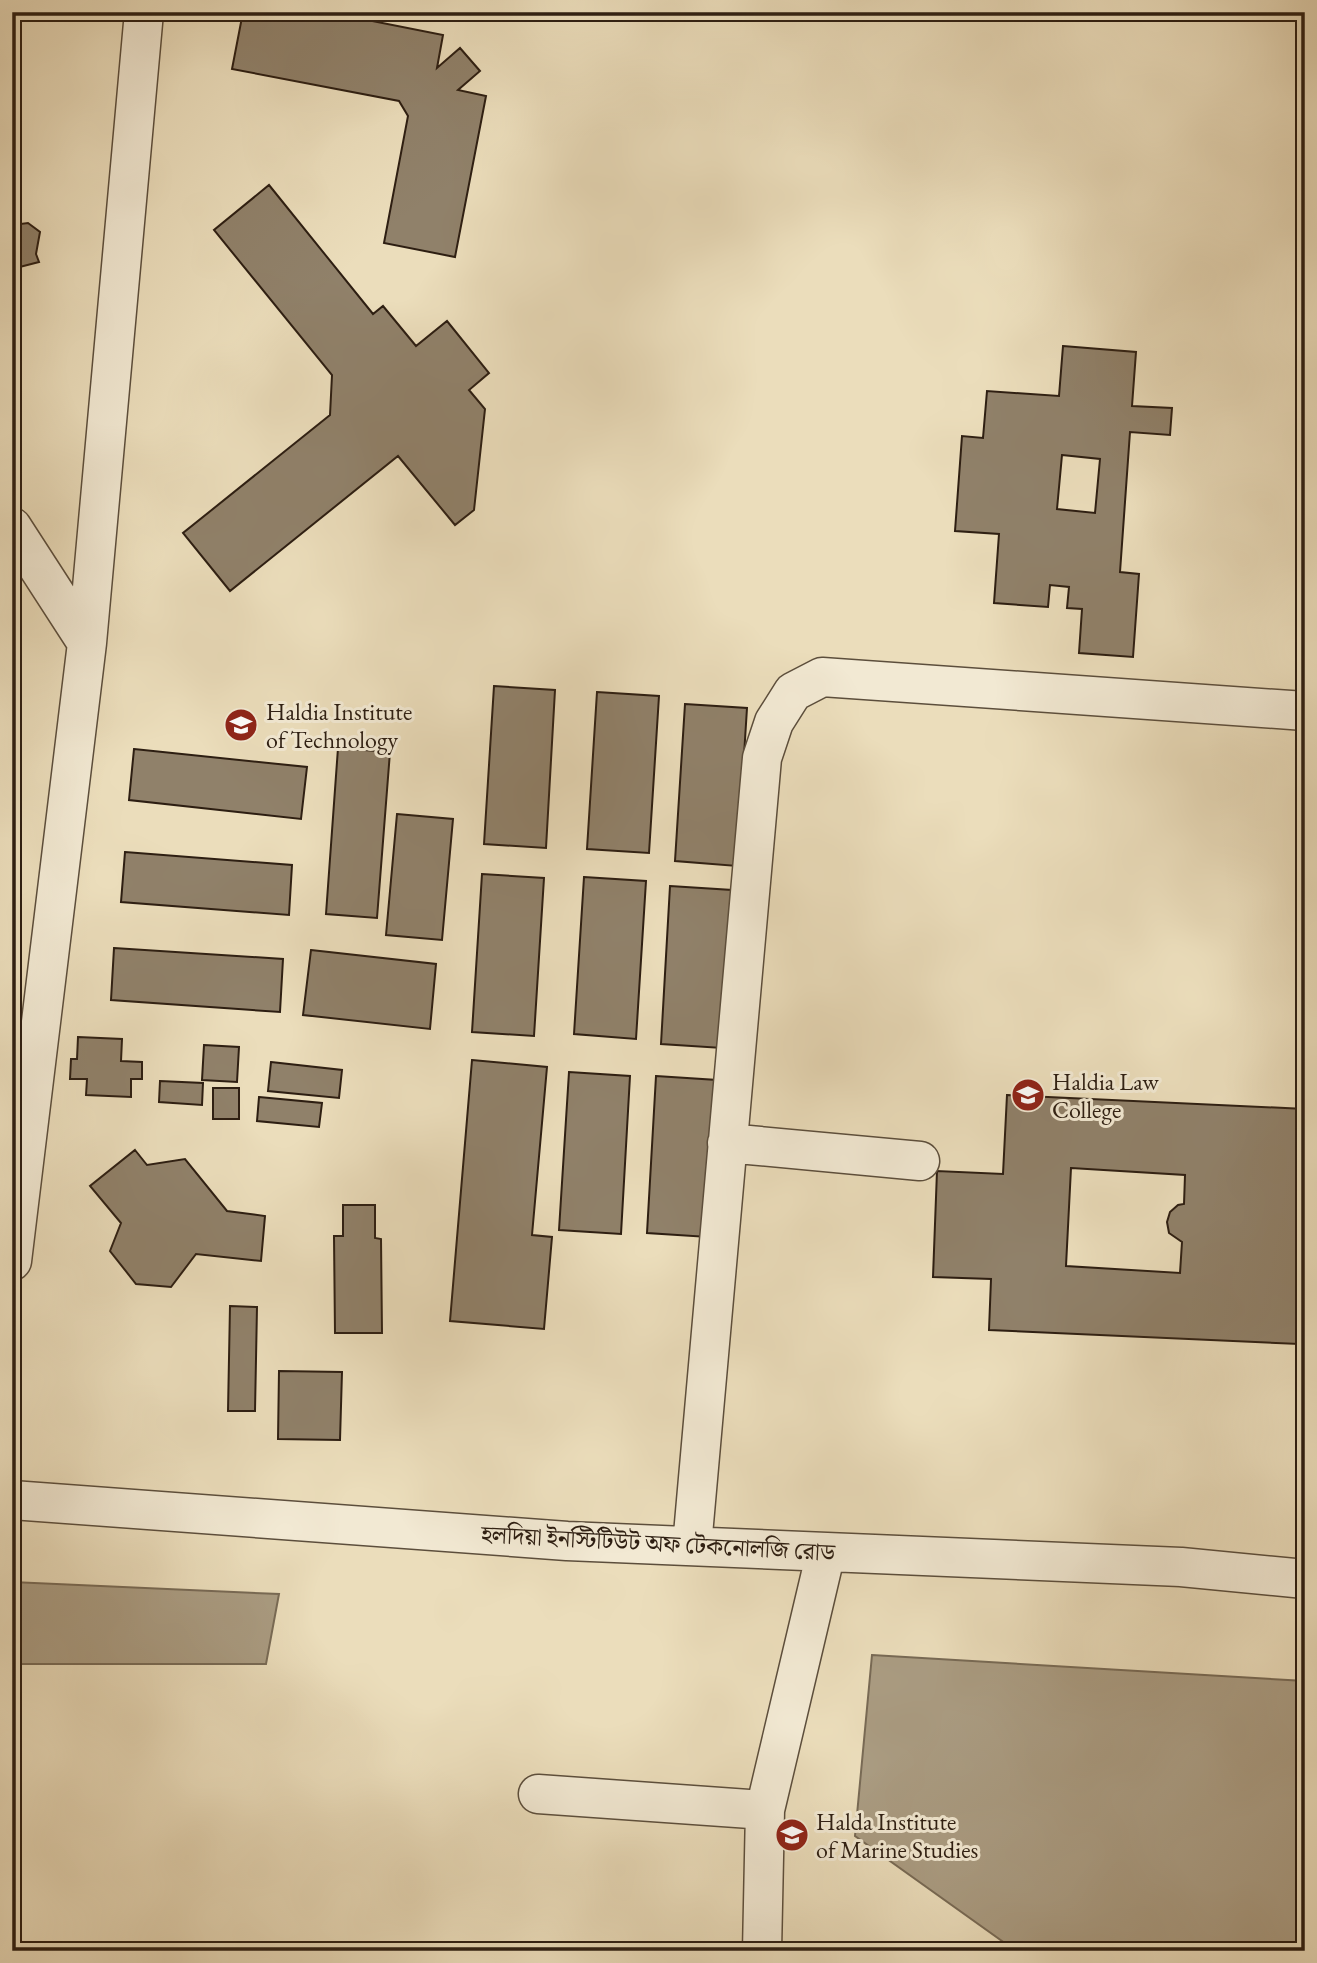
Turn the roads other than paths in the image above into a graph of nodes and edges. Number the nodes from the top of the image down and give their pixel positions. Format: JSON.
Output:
{"nodes":[{"id":1,"x":144,"y":12,"type":"edge"},
{"id":2,"x":12,"y":527,"type":"edge"},
{"id":3,"x":87,"y":643,"type":"junction"},
{"id":4,"x":1305,"y":711,"type":"edge"},
{"id":5,"x":727,"y":1143,"type":"junction"},
{"id":6,"x":920,"y":1161,"type":"dead end"},
{"id":7,"x":12,"y":1261,"type":"edge"},
{"id":8,"x":12,"y":1500,"type":"edge"},
{"id":9,"x":692,"y":1546,"type":"junction"},
{"id":10,"x":826,"y":1552,"type":"junction"},
{"id":11,"x":1305,"y":1579,"type":"edge"},
{"id":12,"x":538,"y":1794,"type":"dead end"},
{"id":13,"x":765,"y":1810,"type":"junction"},
{"id":14,"x":762,"y":1951,"type":"edge"}],
"edges":[{"from":1,"to":3,"type":"street"},
{"from":2,"to":3,"type":"street"},
{"from":3,"to":7,"type":"street"},
{"from":4,"to":5,"type":"street"},
{"from":5,"to":6,"type":"street"},
{"from":5,"to":9,"type":"street"},
{"from":8,"to":9,"type":"street","name":"হলদিয়া ইনস্টিটিউট অফ টেকনোলজি রোড"},
{"from":9,"to":10,"type":"street","name":"হলদিয়া ইনস্টিটিউট অফ টেকনোলজি রোড"},
{"from":10,"to":11,"type":"street","name":"হলদিয়া ইনস্টিটিউট অফ টেকনোলজি রোড"},
{"from":10,"to":13,"type":"street"},
{"from":12,"to":13,"type":"street"},
{"from":13,"to":14,"type":"street"}]}
